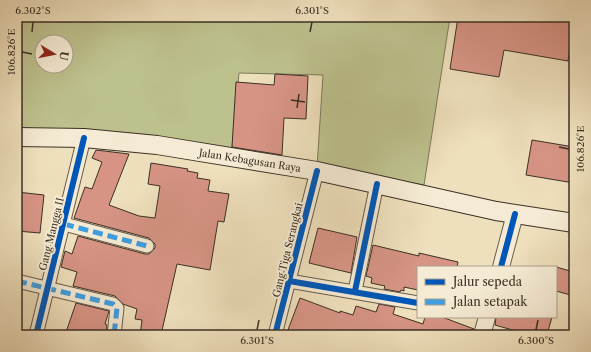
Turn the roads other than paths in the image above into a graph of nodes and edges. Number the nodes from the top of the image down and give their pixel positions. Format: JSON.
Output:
{"nodes":[{"id":1,"x":17,"y":137,"type":"edge"},
{"id":2,"x":84,"y":138,"type":"junction"},
{"id":3,"x":318,"y":171,"type":"junction"},
{"id":4,"x":378,"y":184,"type":"junction"},
{"id":5,"x":515,"y":214,"type":"junction"},
{"id":6,"x":574,"y":223,"type":"edge"},
{"id":7,"x":64,"y":224,"type":"junction"},
{"id":8,"x":147,"y":246,"type":"dead end"},
{"id":9,"x":501,"y":266,"type":"edge"},
{"id":10,"x":17,"y":281,"type":"edge"},
{"id":11,"x":289,"y":281,"type":"junction"},
{"id":12,"x":48,"y":289,"type":"junction"},
{"id":13,"x":355,"y":292,"type":"junction"},
{"id":14,"x":417,"y":303,"type":"edge"},
{"id":15,"x":487,"y":318,"type":"edge"},
{"id":16,"x":36,"y":335,"type":"edge"},
{"id":17,"x":114,"y":335,"type":"edge"},
{"id":18,"x":276,"y":335,"type":"edge"},
{"id":19,"x":482,"y":335,"type":"edge"}],
"edges":[{"from":1,"to":2,"type":"main road","name":"Jalan Kebagusan Raya"},
{"from":2,"to":3,"type":"main road","name":"Jalan Kebagusan Raya"},
{"from":2,"to":7,"type":"street","name":"Gang Mangga II"},
{"from":3,"to":4,"type":"main road","name":"Jalan Kebagusan Raya"},
{"from":3,"to":11,"type":"street","name":"Gang Tiga Serangkai"},
{"from":4,"to":5,"type":"main road","name":"Jalan Kebagusan Raya"},
{"from":4,"to":13,"type":"street"},
{"from":5,"to":6,"type":"main road","name":"Jalan Kebagusan Raya"},
{"from":5,"to":9,"type":"street"},
{"from":7,"to":8,"type":"street"},
{"from":7,"to":12,"type":"street","name":"Gang Mangga II"},
{"from":10,"to":12,"type":"street"},
{"from":11,"to":13,"type":"street"},
{"from":11,"to":18,"type":"street","name":"Gang Tiga Serangkai"},
{"from":12,"to":16,"type":"street","name":"Gang Mangga II"},
{"from":12,"to":17,"type":"street"},
{"from":13,"to":14,"type":"street"},
{"from":15,"to":19,"type":"street"}]}
